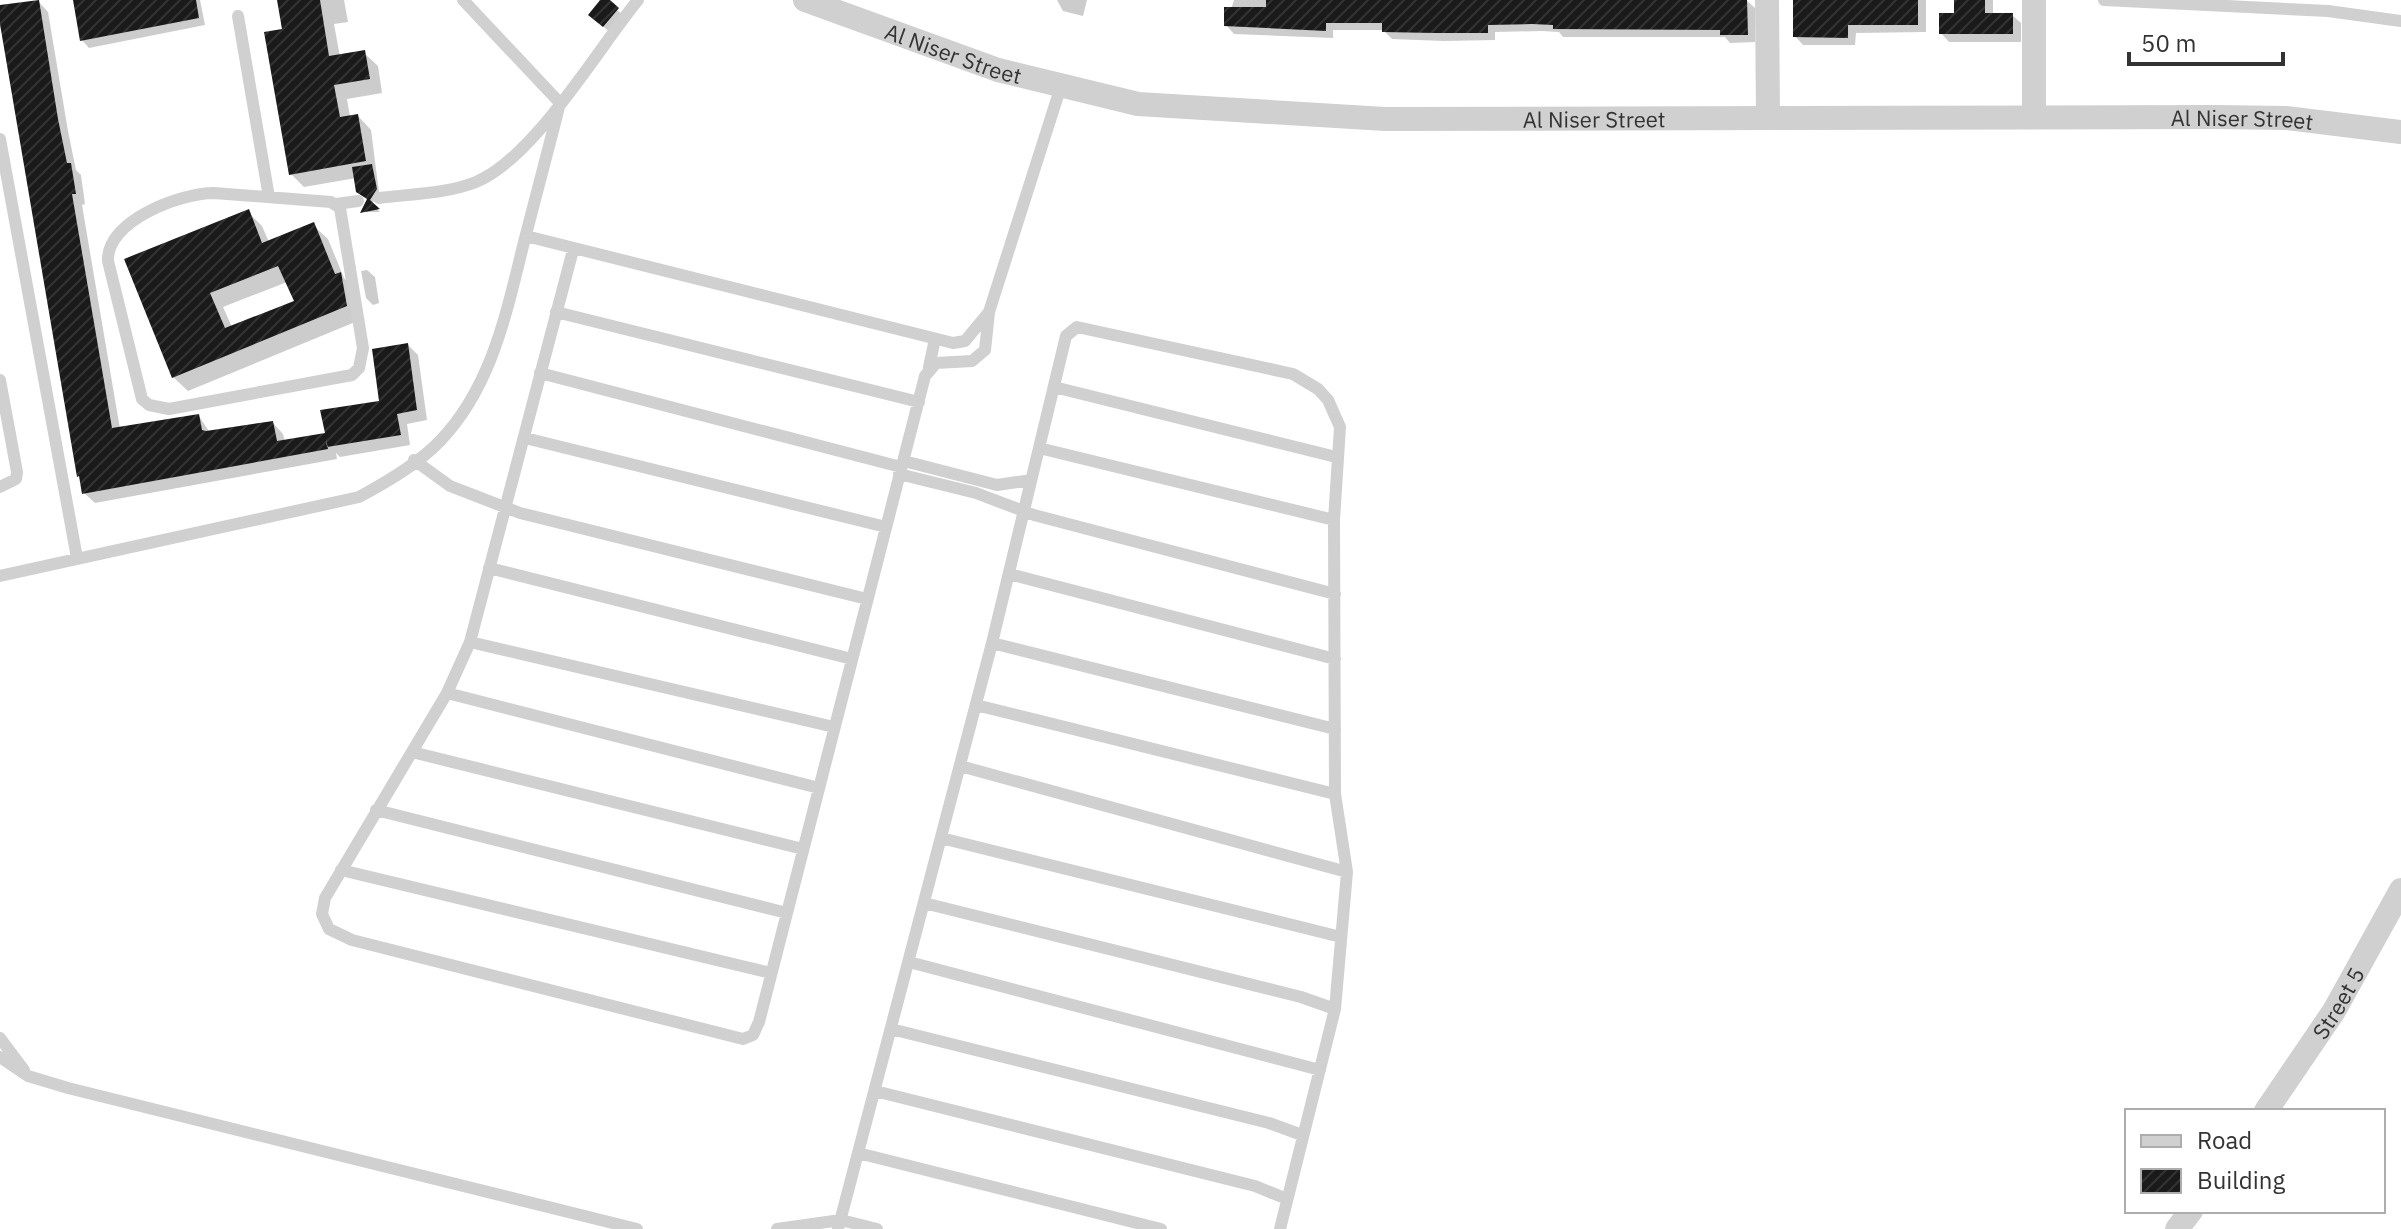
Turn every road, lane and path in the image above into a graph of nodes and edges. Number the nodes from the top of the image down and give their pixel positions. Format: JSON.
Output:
{"nodes":[{"id":1,"x":463,"y":0,"type":"edge"},
{"id":2,"x":638,"y":0,"type":"edge"},
{"id":3,"x":805,"y":0,"type":"edge"},
{"id":4,"x":1767,"y":0,"type":"edge"},
{"id":5,"x":2034,"y":0,"type":"edge"},
{"id":6,"x":2104,"y":0,"type":"edge"},
{"id":7,"x":2255,"y":4,"type":"edge"},
{"id":8,"x":238,"y":16,"type":"dead end"},
{"id":9,"x":2401,"y":21,"type":"edge"},
{"id":10,"x":1061,"y":86,"type":"junction"},
{"id":11,"x":560,"y":103,"type":"junction"},
{"id":12,"x":2034,"y":115,"type":"junction"},
{"id":13,"x":1768,"y":117,"type":"junction"},
{"id":14,"x":2401,"y":132,"type":"edge"},
{"id":15,"x":0,"y":139,"type":"edge"},
{"id":16,"x":269,"y":197,"type":"junction"},
{"id":17,"x":379,"y":198,"type":"dead end"},
{"id":18,"x":358,"y":201,"type":"dead end"},
{"id":19,"x":336,"y":204,"type":"junction"},
{"id":20,"x":526,"y":236,"type":"junction"},
{"id":21,"x":573,"y":250,"type":"junction"},
{"id":22,"x":556,"y":312,"type":"junction"},
{"id":23,"x":989,"y":312,"type":"junction"},
{"id":24,"x":935,"y":339,"type":"junction"},
{"id":25,"x":929,"y":367,"type":"junction"},
{"id":26,"x":540,"y":373,"type":"junction"},
{"id":27,"x":0,"y":380,"type":"edge"},
{"id":28,"x":1054,"y":387,"type":"junction"},
{"id":29,"x":919,"y":402,"type":"junction"},
{"id":30,"x":525,"y":438,"type":"junction"},
{"id":31,"x":1039,"y":448,"type":"junction"},
{"id":32,"x":1336,"y":457,"type":"junction"},
{"id":33,"x":414,"y":460,"type":"junction"},
{"id":34,"x":901,"y":467,"type":"junction"},
{"id":35,"x":1031,"y":480,"type":"junction"},
{"id":36,"x":0,"y":487,"type":"edge"},
{"id":37,"x":504,"y":508,"type":"junction"},
{"id":38,"x":1024,"y":512,"type":"junction"},
{"id":39,"x":1334,"y":520,"type":"junction"},
{"id":40,"x":886,"y":527,"type":"junction"},
{"id":41,"x":77,"y":558,"type":"junction"},
{"id":42,"x":489,"y":568,"type":"junction"},
{"id":43,"x":1009,"y":574,"type":"junction"},
{"id":44,"x":0,"y":576,"type":"edge"},
{"id":45,"x":1335,"y":594,"type":"junction"},
{"id":46,"x":867,"y":599,"type":"junction"},
{"id":47,"x":470,"y":642,"type":"junction"},
{"id":48,"x":992,"y":643,"type":"junction"},
{"id":49,"x":852,"y":659,"type":"junction"},
{"id":50,"x":1335,"y":659,"type":"junction"},
{"id":51,"x":447,"y":693,"type":"junction"},
{"id":52,"x":976,"y":705,"type":"junction"},
{"id":53,"x":834,"y":727,"type":"junction"},
{"id":54,"x":1335,"y":729,"type":"junction"},
{"id":55,"x":412,"y":752,"type":"junction"},
{"id":56,"x":960,"y":766,"type":"junction"},
{"id":57,"x":819,"y":788,"type":"junction"},
{"id":58,"x":1335,"y":794,"type":"junction"},
{"id":59,"x":376,"y":810,"type":"junction"},
{"id":60,"x":941,"y":838,"type":"junction"},
{"id":61,"x":803,"y":849,"type":"junction"},
{"id":62,"x":341,"y":870,"type":"junction"},
{"id":63,"x":1347,"y":872,"type":"junction"},
{"id":64,"x":2401,"y":890,"type":"edge"},
{"id":65,"x":924,"y":903,"type":"junction"},
{"id":66,"x":787,"y":913,"type":"junction"},
{"id":67,"x":1341,"y":937,"type":"junction"},
{"id":68,"x":909,"y":962,"type":"junction"},
{"id":69,"x":771,"y":973,"type":"junction"},
{"id":70,"x":1335,"y":1009,"type":"junction"},
{"id":71,"x":891,"y":1029,"type":"junction"},
{"id":72,"x":0,"y":1038,"type":"edge"},
{"id":73,"x":0,"y":1057,"type":"edge"},
{"id":74,"x":1320,"y":1070,"type":"junction"},
{"id":75,"x":28,"y":1076,"type":"junction"},
{"id":76,"x":875,"y":1091,"type":"junction"},
{"id":77,"x":2267,"y":1109,"type":"edge"},
{"id":78,"x":1302,"y":1135,"type":"junction"},
{"id":79,"x":858,"y":1153,"type":"junction"},
{"id":80,"x":1287,"y":1199,"type":"junction"},
{"id":81,"x":2189,"y":1213,"type":"edge"},
{"id":82,"x":840,"y":1224,"type":"edge"},
{"id":83,"x":637,"y":1229,"type":"edge"},
{"id":84,"x":777,"y":1229,"type":"edge"},
{"id":85,"x":877,"y":1229,"type":"edge"},
{"id":86,"x":1161,"y":1229,"type":"edge"},
{"id":87,"x":1280,"y":1229,"type":"edge"},
{"id":88,"x":2177,"y":1229,"type":"edge"}],
"edges":[{"from":1,"to":11,"type":"lane"},
{"from":2,"to":11,"type":"lane"},
{"from":3,"to":10,"type":"street","name":"Al Niser Street"},
{"from":4,"to":13,"type":"street"},
{"from":5,"to":12,"type":"street"},
{"from":6,"to":7,"type":"lane"},
{"from":7,"to":9,"type":"lane"},
{"from":8,"to":16,"type":"lane"},
{"from":10,"to":13,"type":"street","name":"Al Niser Street"},
{"from":10,"to":23,"type":"lane"},
{"from":11,"to":17,"type":"lane"},
{"from":11,"to":20,"type":"lane"},
{"from":12,"to":13,"type":"street","name":"Al Niser Street"},
{"from":12,"to":14,"type":"street","name":"Al Niser Street"},
{"from":15,"to":41,"type":"lane"},
{"from":16,"to":19,"type":"lane"},
{"from":16,"to":19,"type":"lane"},
{"from":18,"to":19,"type":"lane"},
{"from":20,"to":21,"type":"lane"},
{"from":20,"to":33,"type":"lane"},
{"from":21,"to":22,"type":"lane"},
{"from":21,"to":24,"type":"lane"},
{"from":22,"to":26,"type":"lane"},
{"from":22,"to":29,"type":"lane"},
{"from":23,"to":24,"type":"lane"},
{"from":23,"to":25,"type":"lane"},
{"from":24,"to":25,"type":"lane"},
{"from":25,"to":29,"type":"lane"},
{"from":26,"to":30,"type":"lane"},
{"from":26,"to":34,"type":"lane"},
{"from":27,"to":36,"type":"lane"},
{"from":28,"to":31,"type":"lane"},
{"from":28,"to":32,"type":"lane"},
{"from":28,"to":32,"type":"lane"},
{"from":29,"to":34,"type":"lane"},
{"from":30,"to":37,"type":"lane"},
{"from":30,"to":40,"type":"lane"},
{"from":31,"to":35,"type":"lane"},
{"from":31,"to":39,"type":"lane"},
{"from":32,"to":39,"type":"lane"},
{"from":33,"to":37,"type":"lane"},
{"from":33,"to":41,"type":"lane"},
{"from":34,"to":35,"type":"lane"},
{"from":34,"to":38,"type":"lane"},
{"from":34,"to":40,"type":"lane"},
{"from":35,"to":38,"type":"lane"},
{"from":37,"to":42,"type":"lane"},
{"from":37,"to":46,"type":"lane"},
{"from":38,"to":43,"type":"lane"},
{"from":38,"to":45,"type":"lane"},
{"from":39,"to":45,"type":"lane"},
{"from":40,"to":46,"type":"lane"},
{"from":41,"to":44,"type":"lane"},
{"from":42,"to":47,"type":"lane"},
{"from":42,"to":49,"type":"lane"},
{"from":43,"to":48,"type":"lane"},
{"from":43,"to":50,"type":"lane"},
{"from":45,"to":50,"type":"lane"},
{"from":46,"to":49,"type":"lane"},
{"from":47,"to":51,"type":"lane"},
{"from":47,"to":53,"type":"lane"},
{"from":48,"to":52,"type":"lane"},
{"from":48,"to":54,"type":"lane"},
{"from":49,"to":53,"type":"lane"},
{"from":50,"to":54,"type":"lane"},
{"from":51,"to":55,"type":"lane"},
{"from":51,"to":57,"type":"lane"},
{"from":52,"to":56,"type":"lane"},
{"from":52,"to":58,"type":"lane"},
{"from":53,"to":57,"type":"lane"},
{"from":54,"to":58,"type":"lane"},
{"from":55,"to":59,"type":"lane"},
{"from":55,"to":61,"type":"lane"},
{"from":56,"to":60,"type":"lane"},
{"from":56,"to":63,"type":"lane"},
{"from":57,"to":61,"type":"lane"},
{"from":58,"to":63,"type":"lane"},
{"from":59,"to":62,"type":"lane"},
{"from":59,"to":66,"type":"lane"},
{"from":60,"to":65,"type":"lane"},
{"from":60,"to":67,"type":"lane"},
{"from":61,"to":66,"type":"lane"},
{"from":62,"to":69,"type":"lane"},
{"from":62,"to":69,"type":"lane"},
{"from":63,"to":67,"type":"lane"},
{"from":64,"to":77,"type":"street","name":"Street 5"},
{"from":65,"to":68,"type":"lane"},
{"from":65,"to":70,"type":"lane"},
{"from":66,"to":69,"type":"lane"},
{"from":67,"to":70,"type":"lane"},
{"from":68,"to":71,"type":"lane"},
{"from":68,"to":74,"type":"lane"},
{"from":70,"to":74,"type":"lane"},
{"from":71,"to":76,"type":"lane"},
{"from":71,"to":78,"type":"lane"},
{"from":72,"to":75,"type":"lane"},
{"from":73,"to":75,"type":"lane"},
{"from":74,"to":78,"type":"lane"},
{"from":75,"to":83,"type":"lane"},
{"from":76,"to":79,"type":"lane"},
{"from":76,"to":80,"type":"lane"},
{"from":78,"to":80,"type":"lane"},
{"from":79,"to":82,"type":"lane"},
{"from":79,"to":86,"type":"lane"},
{"from":80,"to":87,"type":"lane"},
{"from":81,"to":88,"type":"street"},
{"from":82,"to":84,"type":"lane"},
{"from":82,"to":85,"type":"lane"}]}
